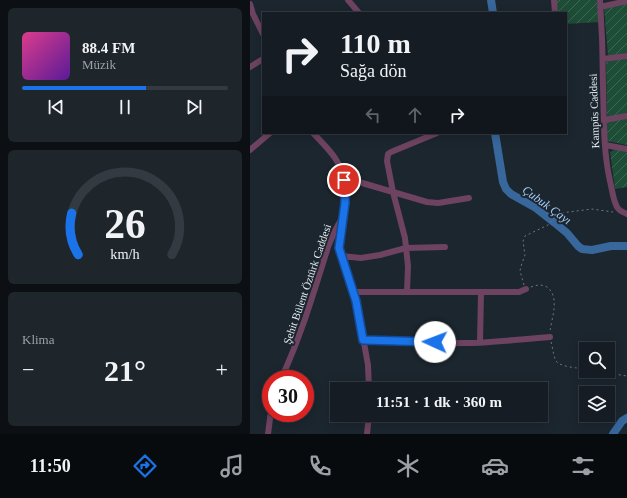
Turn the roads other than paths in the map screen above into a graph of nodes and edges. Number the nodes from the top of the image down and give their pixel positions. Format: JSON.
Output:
{"nodes":[{"id":1,"x":348,"y":0,"type":"edge"},
{"id":2,"x":554,"y":0,"type":"edge"},
{"id":3,"x":627,"y":1,"type":"edge"},
{"id":4,"x":600,"y":3,"type":"edge"},
{"id":5,"x":250,"y":4,"type":"edge"},
{"id":6,"x":358,"y":12,"type":"edge"},
{"id":7,"x":555,"y":12,"type":"edge"},
{"id":8,"x":262,"y":32,"type":"edge"},
{"id":9,"x":627,"y":56,"type":"edge"},
{"id":10,"x":603,"y":59,"type":"junction"},
{"id":11,"x":262,"y":60,"type":"edge"},
{"id":12,"x":250,"y":66,"type":"edge"},
{"id":13,"x":627,"y":116,"type":"edge"},
{"id":14,"x":604,"y":120,"type":"junction"},
{"id":15,"x":269,"y":134,"type":"edge"},
{"id":16,"x":314,"y":134,"type":"edge"},
{"id":17,"x":435,"y":134,"type":"edge"},
{"id":18,"x":605,"y":145,"type":"junction"},
{"id":19,"x":627,"y":149,"type":"edge"},
{"id":20,"x":250,"y":150,"type":"edge"},
{"id":21,"x":344,"y":180,"type":"junction"},
{"id":22,"x":392,"y":192,"type":"junction"},
{"id":23,"x":470,"y":198,"type":"dead end"},
{"id":24,"x":627,"y":214,"type":"edge"},
{"id":25,"x":343,"y":215,"type":"junction"},
{"id":26,"x":445,"y":247,"type":"dead end"},
{"id":27,"x":406,"y":248,"type":"junction"},
{"id":28,"x":341,"y":256,"type":"junction"},
{"id":29,"x":526,"y":289,"type":"road end"},
{"id":30,"x":354,"y":292,"type":"junction"},
{"id":31,"x":407,"y":292,"type":"junction"},
{"id":32,"x":482,"y":292,"type":"junction"},
{"id":33,"x":550,"y":337,"type":"road end"},
{"id":34,"x":363,"y":340,"type":"junction"},
{"id":35,"x":480,"y":343,"type":"junction"},
{"id":36,"x":285,"y":370,"type":"edge"},
{"id":37,"x":369,"y":382,"type":"edge"},
{"id":38,"x":270,"y":422,"type":"edge"},
{"id":39,"x":368,"y":422,"type":"edge"},
{"id":40,"x":268,"y":434,"type":"edge"},
{"id":41,"x":367,"y":434,"type":"edge"}],
"edges":[{"from":1,"to":6,"type":"street"},
{"from":2,"to":7,"type":"street"},
{"from":3,"to":4,"type":"street"},
{"from":4,"to":10,"type":"street","name":"Kampüs Caddesi"},
{"from":5,"to":8,"type":"street"},
{"from":9,"to":10,"type":"street"},
{"from":10,"to":14,"type":"street","name":"Kampüs Caddesi"},
{"from":11,"to":12,"type":"street"},
{"from":13,"to":14,"type":"street"},
{"from":14,"to":18,"type":"street","name":"Kampüs Caddesi"},
{"from":15,"to":20,"type":"street"},
{"from":16,"to":21,"type":"street","name":"Şehit Bülent Öztürk Caddesi"},
{"from":17,"to":22,"type":"street"},
{"from":18,"to":19,"type":"street"},
{"from":18,"to":24,"type":"street","name":"Kampüs Caddesi"},
{"from":21,"to":22,"type":"street"},
{"from":21,"to":25,"type":"street","name":"Şehit Bülent Öztürk Caddesi"},
{"from":22,"to":23,"type":"street"},
{"from":22,"to":27,"type":"street"},
{"from":25,"to":28,"type":"street"},
{"from":25,"to":36,"type":"street","name":"Şehit Bülent Öztürk Caddesi"},
{"from":26,"to":27,"type":"street"},
{"from":27,"to":28,"type":"street"},
{"from":27,"to":31,"type":"street"},
{"from":28,"to":30,"type":"street"},
{"from":29,"to":32,"type":"street"},
{"from":30,"to":31,"type":"street"},
{"from":30,"to":34,"type":"street"},
{"from":31,"to":32,"type":"street"},
{"from":32,"to":35,"type":"street"},
{"from":33,"to":35,"type":"street"},
{"from":34,"to":35,"type":"street"},
{"from":34,"to":37,"type":"street"},
{"from":38,"to":40,"type":"street"},
{"from":39,"to":41,"type":"street"}]}
